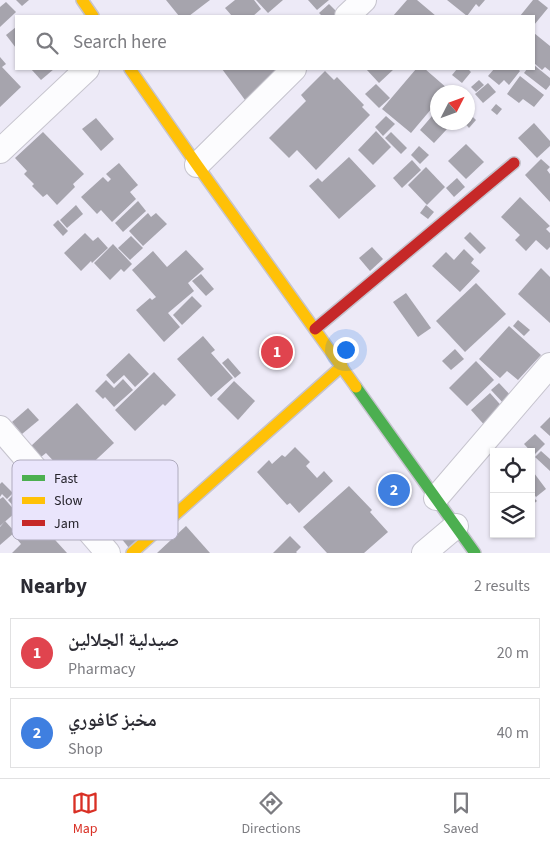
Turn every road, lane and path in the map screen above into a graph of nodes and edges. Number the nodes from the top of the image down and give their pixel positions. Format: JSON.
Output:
{"nodes":[{"id":1,"x":364,"y":0,"type":"edge"},
{"id":2,"x":348,"y":15,"type":"edge"},
{"id":3,"x":86,"y":70,"type":"edge"},
{"id":4,"x":131,"y":70,"type":"edge"},
{"id":5,"x":293,"y":70,"type":"edge"},
{"id":6,"x":0,"y":151,"type":"edge"},
{"id":7,"x":514,"y":162,"type":"dead end"},
{"id":8,"x":198,"y":165,"type":"junction"},
{"id":9,"x":315,"y":329,"type":"junction"},
{"id":10,"x":550,"y":365,"type":"edge"},
{"id":11,"x":342,"y":366,"type":"junction"},
{"id":12,"x":0,"y":428,"type":"edge"},
{"id":13,"x":28,"y":460,"type":"edge"},
{"id":14,"x":436,"y":498,"type":"junction"},
{"id":15,"x":178,"y":512,"type":"edge"},
{"id":16,"x":456,"y":526,"type":"junction"},
{"id":17,"x":97,"y":540,"type":"edge"},
{"id":18,"x":147,"y":540,"type":"edge"},
{"id":19,"x":108,"y":553,"type":"edge"},
{"id":20,"x":132,"y":553,"type":"edge"},
{"id":21,"x":424,"y":553,"type":"edge"},
{"id":22,"x":475,"y":553,"type":"edge"}],
"edges":[{"from":1,"to":2,"type":"street"},
{"from":3,"to":6,"type":"street"},
{"from":4,"to":8,"type":"street"},
{"from":5,"to":8,"type":"street"},
{"from":7,"to":9,"type":"street"},
{"from":8,"to":9,"type":"street"},
{"from":9,"to":11,"type":"street"},
{"from":10,"to":14,"type":"street"},
{"from":11,"to":14,"type":"street"},
{"from":11,"to":15,"type":"street"},
{"from":12,"to":13,"type":"street"},
{"from":14,"to":16,"type":"street"},
{"from":16,"to":21,"type":"street"},
{"from":16,"to":22,"type":"street"},
{"from":17,"to":19,"type":"street"},
{"from":18,"to":20,"type":"street"}]}
